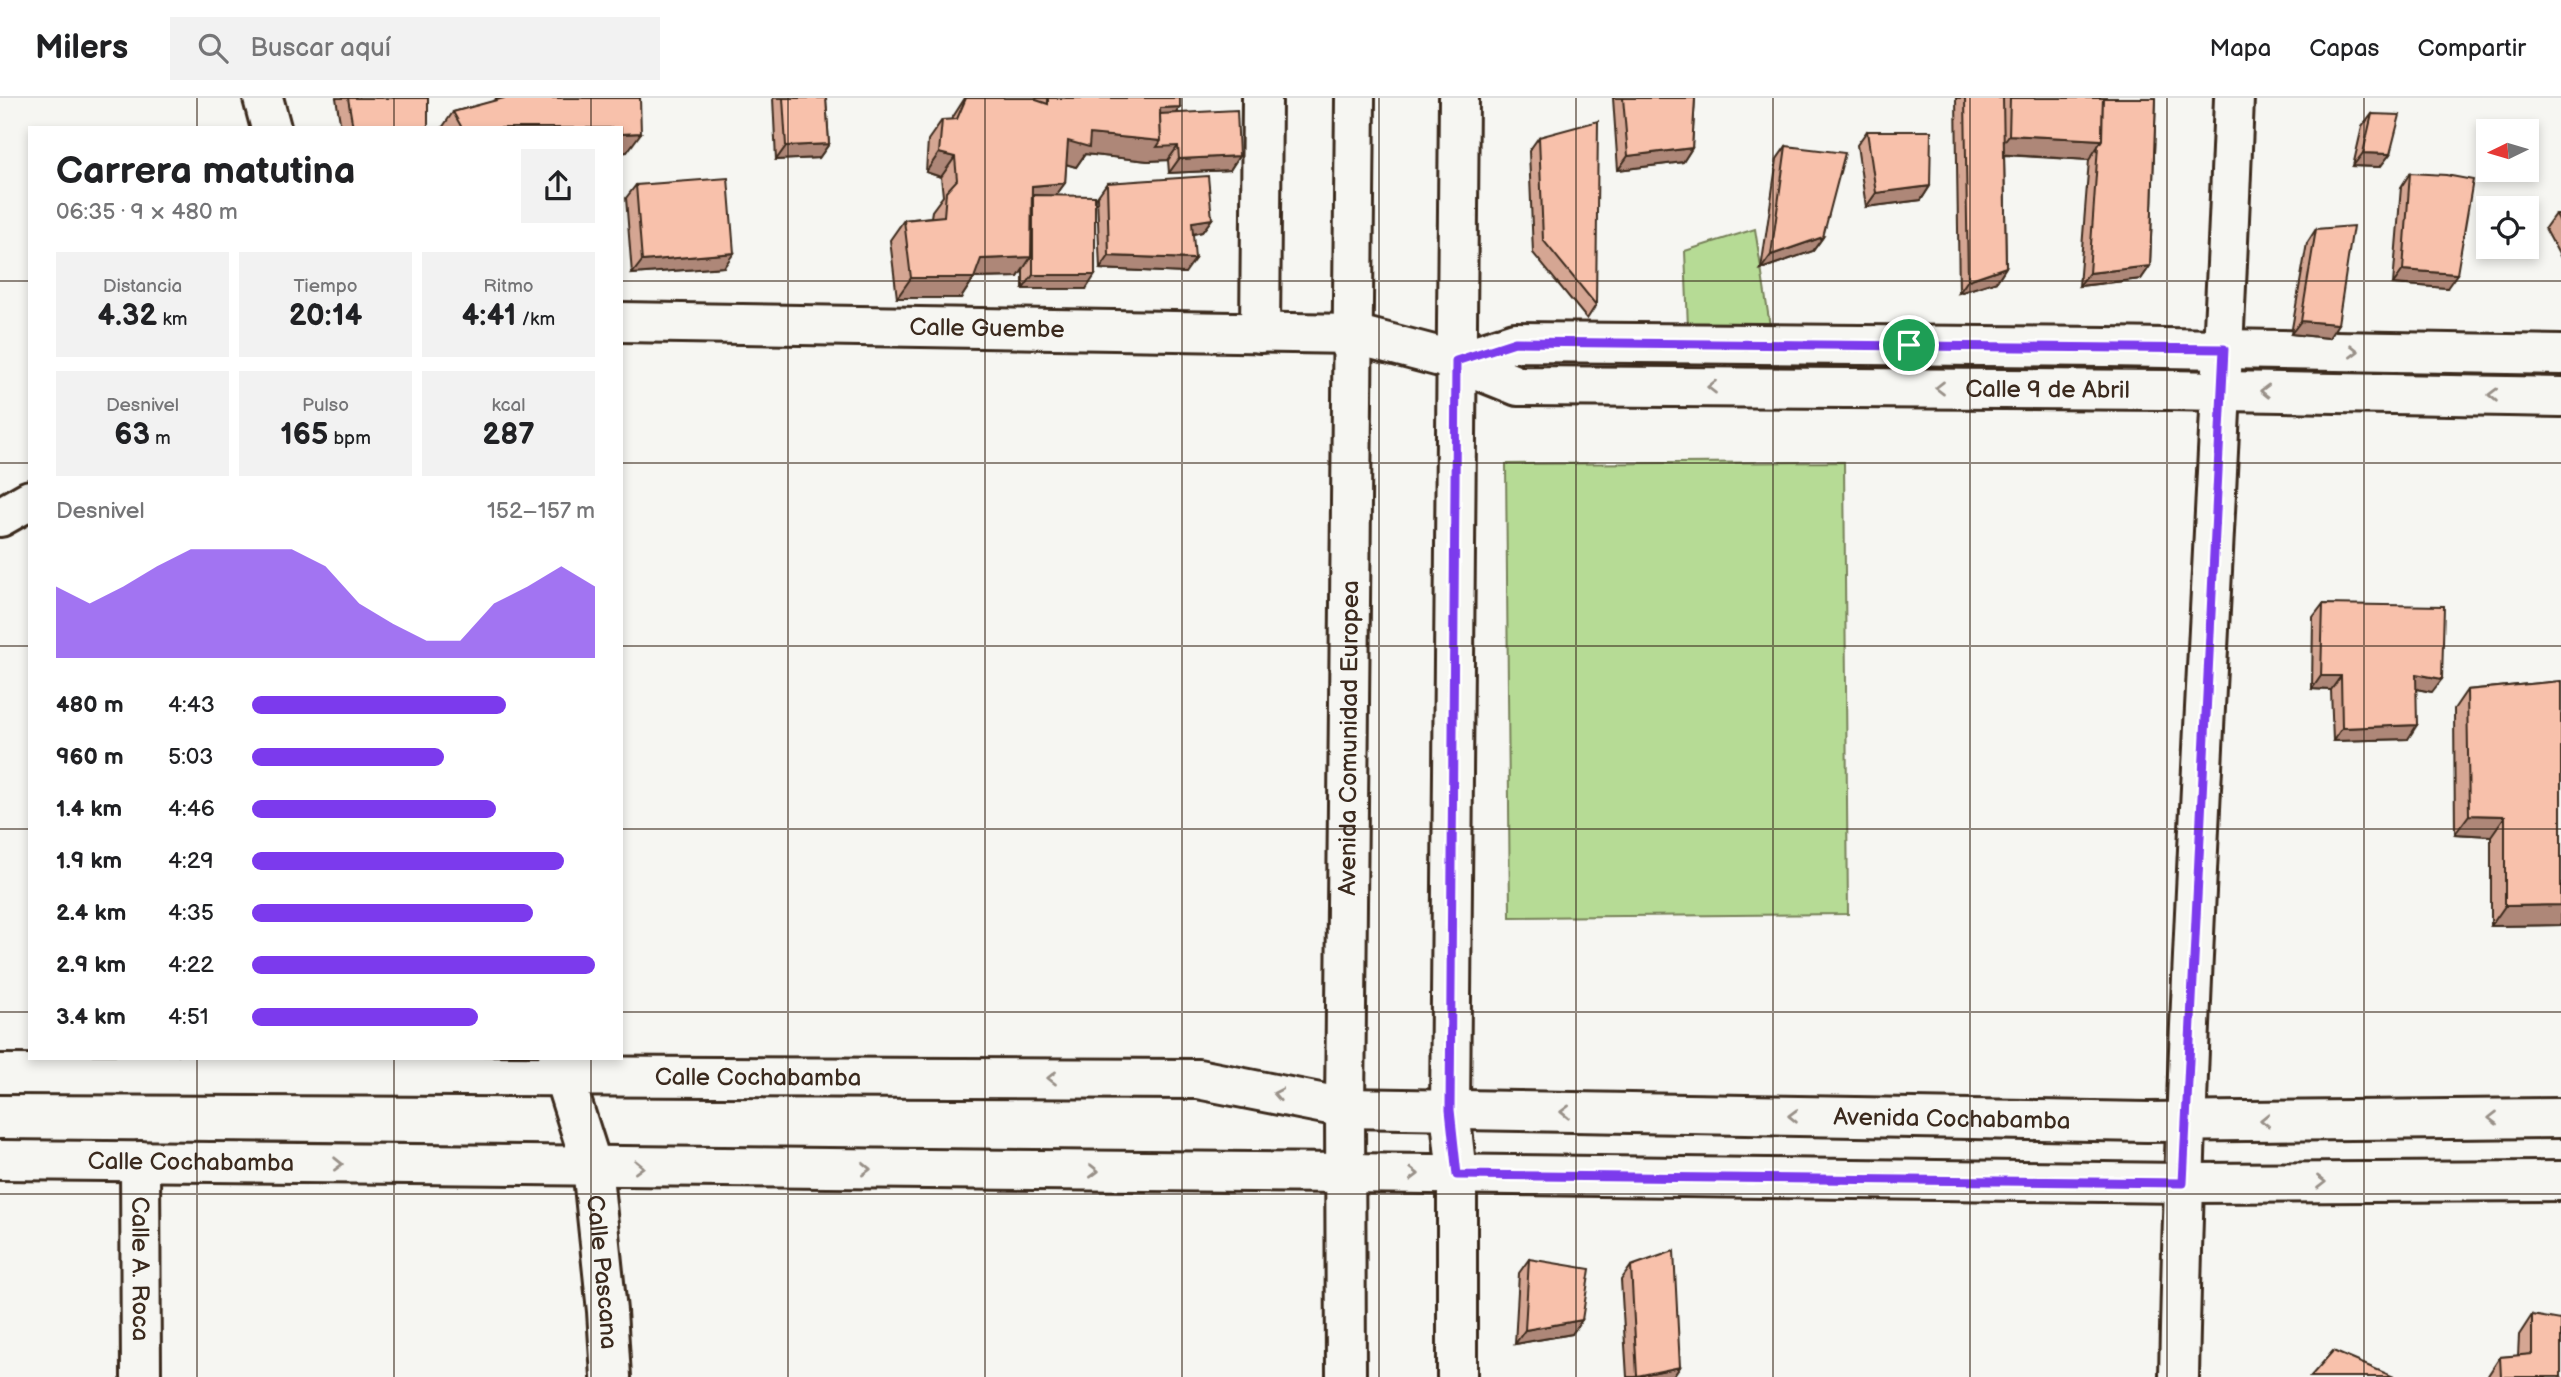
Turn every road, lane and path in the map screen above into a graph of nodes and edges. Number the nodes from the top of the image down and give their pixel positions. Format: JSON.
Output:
{"nodes":[{"id":1,"x":263,"y":98,"type":"edge"},
{"id":2,"x":1262,"y":98,"type":"edge"},
{"id":3,"x":1355,"y":98,"type":"edge"},
{"id":4,"x":1459,"y":98,"type":"edge"},
{"id":5,"x":2234,"y":98,"type":"edge"},
{"id":6,"x":270,"y":126,"type":"edge"},
{"id":7,"x":623,"y":322,"type":"edge"},
{"id":8,"x":1260,"y":333,"type":"junction"},
{"id":9,"x":1353,"y":334,"type":"junction"},
{"id":10,"x":2224,"y":349,"type":"junction"},
{"id":11,"x":2561,"y":355,"type":"edge"},
{"id":12,"x":1456,"y":361,"type":"junction"},
{"id":13,"x":2222,"y":390,"type":"junction"},
{"id":14,"x":2561,"y":397,"type":"edge"},
{"id":15,"x":28,"y":501,"type":"edge"},
{"id":16,"x":0,"y":517,"type":"edge"},
{"id":17,"x":560,"y":1067,"type":"edge"},
{"id":18,"x":0,"y":1074,"type":"edge"},
{"id":19,"x":1345,"y":1108,"type":"junction"},
{"id":20,"x":1450,"y":1110,"type":"junction"},
{"id":21,"x":2561,"y":1118,"type":"edge"},
{"id":22,"x":2186,"y":1121,"type":"junction"},
{"id":23,"x":0,"y":1160,"type":"edge"},
{"id":24,"x":140,"y":1161,"type":"junction"},
{"id":25,"x":592,"y":1166,"type":"junction"},
{"id":26,"x":1346,"y":1173,"type":"junction"},
{"id":27,"x":1475,"y":1175,"type":"junction"},
{"id":28,"x":2561,"y":1181,"type":"edge"},
{"id":29,"x":2183,"y":1183,"type":"junction"},
{"id":30,"x":141,"y":1377,"type":"edge"},
{"id":31,"x":611,"y":1377,"type":"edge"},
{"id":32,"x":1346,"y":1377,"type":"edge"},
{"id":33,"x":1457,"y":1377,"type":"edge"},
{"id":34,"x":2179,"y":1377,"type":"edge"}],
"edges":[{"from":1,"to":6,"type":"main road"},
{"from":2,"to":8,"type":"main road"},
{"from":3,"to":9,"type":"main road","name":"Avenida Comunidad Europea"},
{"from":4,"to":12,"type":"main road"},
{"from":5,"to":10,"type":"main road"},
{"from":7,"to":8,"type":"main road","name":"Calle Guembe"},
{"from":8,"to":9,"type":"main road","name":"Calle Guembe"},
{"from":9,"to":12,"type":"main road","name":"Calle 9 de Abril"},
{"from":9,"to":19,"type":"main road","name":"Avenida Comunidad Europea"},
{"from":10,"to":11,"type":"main road","name":"Calle 9 de Abril","one_way":true},
{"from":10,"to":12,"type":"main road","name":"Calle 9 de Abril"},
{"from":10,"to":13,"type":"main road"},
{"from":13,"to":12,"type":"main road","name":"Calle 9 de Abril","one_way":true},
{"from":12,"to":20,"type":"main road"},
{"from":14,"to":13,"type":"main road","name":"Calle 9 de Abril","one_way":true},
{"from":13,"to":22,"type":"main road"},
{"from":15,"to":16,"type":"main road"},
{"from":17,"to":18,"type":"main road","name":"Calle Cochabamba"},
{"from":19,"to":17,"type":"main road","name":"Calle Cochabamba","one_way":true},
{"from":17,"to":25,"type":"main road","name":"Calle Pascana"},
{"from":19,"to":20,"type":"main road","name":"Avenida Cochabamba"},
{"from":19,"to":26,"type":"main road","name":"Avenida Comunidad Europea"},
{"from":22,"to":20,"type":"main road","name":"Avenida Cochabamba","one_way":true},
{"from":20,"to":27,"type":"main road"},
{"from":21,"to":22,"type":"main road","name":"Avenida Cochabamba","one_way":true},
{"from":22,"to":29,"type":"main road"},
{"from":23,"to":24,"type":"main road","name":"Calle Cochabamba"},
{"from":24,"to":25,"type":"main road","name":"Calle Cochabamba","one_way":true},
{"from":24,"to":30,"type":"main road","name":"Calle A. Roca"},
{"from":25,"to":26,"type":"main road","name":"Calle Cochabamba","one_way":true},
{"from":25,"to":31,"type":"main road","name":"Calle Pascana"},
{"from":26,"to":27,"type":"main road","name":"Calle Cochabamba","one_way":true},
{"from":26,"to":32,"type":"main road","name":"Avenida Comunidad Europea"},
{"from":27,"to":29,"type":"main road"},
{"from":27,"to":33,"type":"main road"},
{"from":29,"to":28,"type":"main road","one_way":true},
{"from":29,"to":34,"type":"main road"}]}
